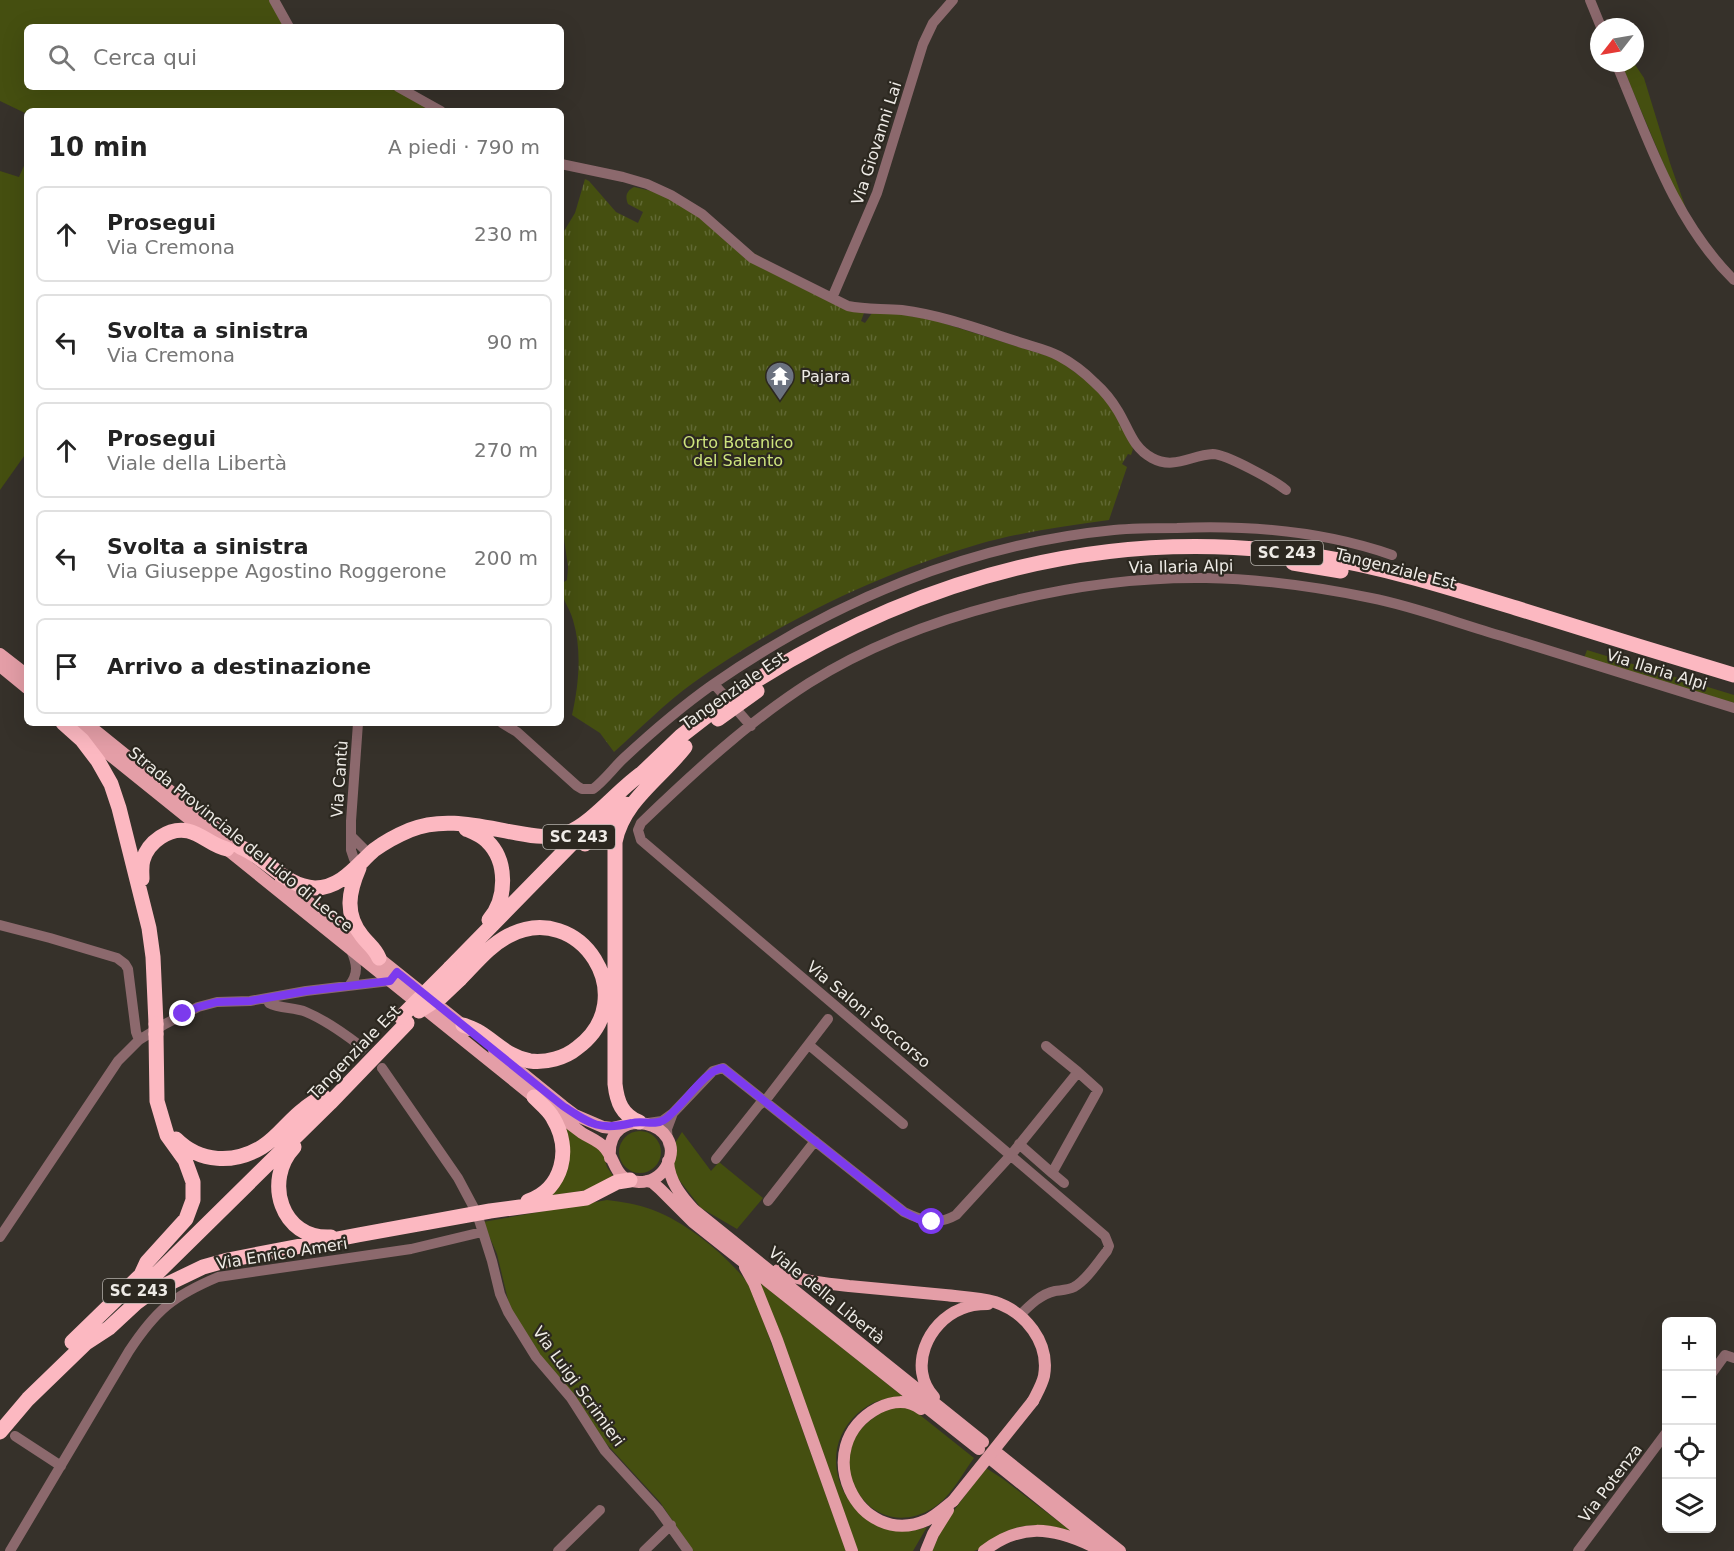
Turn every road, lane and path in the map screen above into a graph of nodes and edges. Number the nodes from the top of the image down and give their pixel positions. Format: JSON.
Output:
{"nodes":[{"id":1,"x":274,"y":0,"type":"edge"},
{"id":2,"x":953,"y":0,"type":"edge"},
{"id":3,"x":1590,"y":0,"type":"edge"},
{"id":4,"x":1597,"y":18,"type":"edge"},
{"id":5,"x":287,"y":24,"type":"edge"},
{"id":6,"x":1620,"y":72,"type":"edge"},
{"id":7,"x":403,"y":90,"type":"edge"},
{"id":8,"x":436,"y":108,"type":"edge"},
{"id":9,"x":564,"y":165,"type":"edge"},
{"id":10,"x":1734,"y":280,"type":"edge"},
{"id":11,"x":832,"y":298,"type":"junction"},
{"id":12,"x":1286,"y":490,"type":"dead end"},
{"id":13,"x":1392,"y":555,"type":"dead end"},
{"id":14,"x":0,"y":654,"type":"edge"},
{"id":15,"x":0,"y":666,"type":"edge"},
{"id":16,"x":24,"y":673,"type":"edge"},
{"id":17,"x":1734,"y":675,"type":"edge"},
{"id":18,"x":714,"y":684,"type":"junction"},
{"id":19,"x":24,"y":686,"type":"edge"},
{"id":20,"x":1734,"y":686,"type":"edge"},
{"id":21,"x":753,"y":688,"type":"junction"},
{"id":22,"x":1734,"y":708,"type":"edge"},
{"id":23,"x":715,"y":716,"type":"junction"},
{"id":24,"x":66,"y":726,"type":"edge"},
{"id":25,"x":74,"y":726,"type":"edge"},
{"id":26,"x":90,"y":726,"type":"edge"},
{"id":27,"x":358,"y":726,"type":"edge"},
{"id":28,"x":507,"y":726,"type":"edge"},
{"id":29,"x":751,"y":726,"type":"junction"},
{"id":30,"x":685,"y":747,"type":"junction"},
{"id":31,"x":645,"y":771,"type":"junction"},
{"id":32,"x":436,"y":824,"type":"junction"},
{"id":33,"x":233,"y":848,"type":"junction"},
{"id":34,"x":365,"y":860,"type":"junction"},
{"id":35,"x":142,"y":897,"type":"junction"},
{"id":36,"x":0,"y":925,"type":"edge"},
{"id":37,"x":351,"y":949,"type":"junction"},
{"id":38,"x":379,"y":958,"type":"junction"},
{"id":39,"x":453,"y":971,"type":"junction"},
{"id":40,"x":394,"y":977,"type":"junction"},
{"id":41,"x":349,"y":986,"type":"junction"},
{"id":42,"x":268,"y":999,"type":"junction"},
{"id":43,"x":828,"y":1018,"type":"dead end"},
{"id":44,"x":463,"y":1025,"type":"junction"},
{"id":45,"x":139,"y":1040,"type":"junction"},
{"id":46,"x":359,"y":1045,"type":"tunnel mouth"},
{"id":47,"x":809,"y":1045,"type":"junction"},
{"id":48,"x":1046,"y":1046,"type":"dead end"},
{"id":49,"x":382,"y":1068,"type":"tunnel mouth"},
{"id":50,"x":1078,"y":1072,"type":"junction"},
{"id":51,"x":534,"y":1097,"type":"junction"},
{"id":52,"x":326,"y":1099,"type":"junction"},
{"id":53,"x":765,"y":1101,"type":"junction"},
{"id":54,"x":673,"y":1113,"type":"junction"},
{"id":55,"x":638,"y":1123,"type":"junction"},
{"id":56,"x":164,"y":1124,"type":"junction"},
{"id":57,"x":903,"y":1124,"type":"dead end"},
{"id":58,"x":815,"y":1141,"type":"junction"},
{"id":59,"x":669,"y":1144,"type":"junction"},
{"id":60,"x":1019,"y":1144,"type":"junction"},
{"id":61,"x":1011,"y":1155,"type":"junction"},
{"id":62,"x":610,"y":1158,"type":"junction"},
{"id":63,"x":716,"y":1159,"type":"dead end"},
{"id":64,"x":668,"y":1161,"type":"junction"},
{"id":65,"x":1052,"y":1173,"type":"junction"},
{"id":66,"x":630,"y":1180,"type":"junction"},
{"id":67,"x":647,"y":1181,"type":"junction"},
{"id":68,"x":1064,"y":1183,"type":"dead end"},
{"id":69,"x":768,"y":1201,"type":"dead end"},
{"id":70,"x":474,"y":1208,"type":"dead end"},
{"id":71,"x":484,"y":1216,"type":"junction"},
{"id":72,"x":710,"y":1223,"type":"junction"},
{"id":73,"x":482,"y":1232,"type":"junction"},
{"id":74,"x":358,"y":1235,"type":"junction"},
{"id":75,"x":0,"y":1237,"type":"edge"},
{"id":76,"x":725,"y":1247,"type":"junction"},
{"id":77,"x":141,"y":1275,"type":"junction"},
{"id":78,"x":1004,"y":1306,"type":"junction"},
{"id":79,"x":1020,"y":1315,"type":"junction"},
{"id":80,"x":86,"y":1343,"type":"junction"},
{"id":81,"x":1734,"y":1358,"type":"edge"},
{"id":82,"x":1713,"y":1371,"type":"edge"},
{"id":83,"x":0,"y":1417,"type":"edge"},
{"id":84,"x":8,"y":1434,"type":"edge"},
{"id":85,"x":1662,"y":1438,"type":"edge"},
{"id":86,"x":981,"y":1445,"type":"junction"},
{"id":87,"x":61,"y":1466,"type":"junction"},
{"id":88,"x":953,"y":1501,"type":"junction"},
{"id":89,"x":600,"y":1510,"type":"dead end"},
{"id":90,"x":671,"y":1525,"type":"junction"},
{"id":91,"x":10,"y":1551,"type":"edge"},
{"id":92,"x":558,"y":1551,"type":"edge"},
{"id":93,"x":644,"y":1551,"type":"edge"},
{"id":94,"x":688,"y":1551,"type":"edge"},
{"id":95,"x":852,"y":1551,"type":"edge"},
{"id":96,"x":926,"y":1551,"type":"edge"},
{"id":97,"x":984,"y":1551,"type":"edge"},
{"id":98,"x":1103,"y":1551,"type":"edge"},
{"id":99,"x":1120,"y":1551,"type":"edge"},
{"id":100,"x":1578,"y":1551,"type":"edge"}],
"edges":[{"from":1,"to":5,"type":"street"},
{"from":2,"to":11,"type":"street","name":"Via Giovanni Lai"},
{"from":3,"to":4,"type":"street"},
{"from":6,"to":10,"type":"street"},
{"from":7,"to":8,"type":"street"},
{"from":9,"to":11,"type":"street"},
{"from":11,"to":12,"type":"street"},
{"from":13,"to":18,"type":"street"},
{"from":14,"to":16,"type":"main road"},
{"from":15,"to":19,"type":"main road"},
{"from":17,"to":21,"type":"highway","name":"Tangenziale Est","number":"SC 243"},
{"from":18,"to":28,"type":"street"},
{"from":18,"to":29,"type":"street"},
{"from":20,"to":21,"type":"highway","name":"Tangenziale Est","number":"SC 243"},
{"from":21,"to":23,"type":"highway","name":"Tangenziale Est","number":"SC 243"},
{"from":22,"to":29,"type":"street","name":"Via Ilaria Alpi"},
{"from":23,"to":30,"type":"highway","name":"Tangenziale Est","number":"SC 243"},
{"from":23,"to":31,"type":"highway","name":"Tangenziale Est","number":"SC 243"},
{"from":24,"to":35,"type":"highway"},
{"from":25,"to":33,"type":"main road","name":"Strada Provinciale del Lido di Lecce"},
{"from":26,"to":33,"type":"main road","name":"Strada Provinciale del Lido di Lecce"},
{"from":27,"to":34,"type":"street","name":"Via Cantù"},
{"from":29,"to":61,"type":"street","name":"Via Saloni Soccorso"},
{"from":30,"to":39,"type":"highway","name":"Tangenziale Est","number":"SC 243"},
{"from":30,"to":55,"type":"highway"},
{"from":31,"to":32,"type":"highway"},
{"from":31,"to":39,"type":"highway","name":"Tangenziale Est","number":"SC 243"},
{"from":32,"to":34,"type":"highway"},
{"from":32,"to":39,"type":"highway"},
{"from":33,"to":34,"type":"highway"},
{"from":33,"to":35,"type":"highway"},
{"from":33,"to":37,"type":"main road","name":"Strada Provinciale del Lido di Lecce"},
{"from":33,"to":38,"type":"main road","name":"Strada Provinciale del Lido di Lecce"},
{"from":34,"to":38,"type":"highway"},
{"from":35,"to":56,"type":"highway"},
{"from":36,"to":45,"type":"street"},
{"from":37,"to":40,"type":"main road","name":"Strada Provinciale del Lido di Lecce"},
{"from":37,"to":41,"type":"street"},
{"from":38,"to":40,"type":"main road","name":"Strada Provinciale del Lido di Lecce"},
{"from":39,"to":44,"type":"highway"},
{"from":39,"to":52,"type":"highway","name":"Tangenziale Est","number":"SC 243","bridge":true},
{"from":40,"to":41,"type":"street"},
{"from":40,"to":44,"type":"main road"},
{"from":40,"to":51,"type":"main road"},
{"from":41,"to":42,"type":"street"},
{"from":42,"to":45,"type":"street"},
{"from":42,"to":46,"type":"street"},
{"from":43,"to":47,"type":"street"},
{"from":44,"to":55,"type":"main road"},
{"from":45,"to":75,"type":"street"},
{"from":47,"to":53,"type":"street"},
{"from":47,"to":57,"type":"street"},
{"from":48,"to":50,"type":"street"},
{"from":49,"to":70,"type":"street"},
{"from":50,"to":60,"type":"street"},
{"from":50,"to":65,"type":"street"},
{"from":51,"to":62,"type":"main road"},
{"from":51,"to":71,"type":"highway"},
{"from":52,"to":56,"type":"highway"},
{"from":52,"to":74,"type":"highway"},
{"from":52,"to":77,"type":"highway","name":"Tangenziale Est","number":"SC 243"},
{"from":52,"to":80,"type":"highway","name":"Tangenziale Est","number":"SC 243"},
{"from":53,"to":54,"type":"street"},
{"from":53,"to":58,"type":"street"},
{"from":53,"to":63,"type":"street"},
{"from":54,"to":55,"type":"street"},
{"from":54,"to":59,"type":"street"},
{"from":55,"to":59,"type":"main road"},
{"from":55,"to":62,"type":"main road"},
{"from":56,"to":77,"type":"highway"},
{"from":58,"to":61,"type":"street"},
{"from":58,"to":69,"type":"street"},
{"from":59,"to":64,"type":"main road","name":"Viale della Libertà"},
{"from":60,"to":61,"type":"street"},
{"from":60,"to":65,"type":"street"},
{"from":61,"to":79,"type":"street","name":"Via Saloni Soccorso"},
{"from":62,"to":66,"type":"main road"},
{"from":64,"to":67,"type":"main road"},
{"from":64,"to":72,"type":"main road","name":"Viale della Libertà"},
{"from":65,"to":68,"type":"street"},
{"from":66,"to":67,"type":"main road"},
{"from":66,"to":71,"type":"highway"},
{"from":67,"to":76,"type":"main road","name":"Viale della Libertà"},
{"from":71,"to":73,"type":"street","name":"Via Luigi Scrimieri"},
{"from":71,"to":74,"type":"highway"},
{"from":72,"to":78,"type":"main road"},
{"from":72,"to":86,"type":"main road","name":"Viale della Libertà"},
{"from":73,"to":87,"type":"street","name":"Via Enrico Ameri"},
{"from":73,"to":90,"type":"street","name":"Via Luigi Scrimieri"},
{"from":74,"to":80,"type":"highway"},
{"from":76,"to":86,"type":"main road","name":"Viale della Libertà"},
{"from":76,"to":95,"type":"main road"},
{"from":77,"to":83,"type":"highway","name":"Tangenziale Est","number":"SC 243"},
{"from":78,"to":79,"type":"main road"},
{"from":78,"to":86,"type":"main road"},
{"from":79,"to":88,"type":"main road","bridge":true},
{"from":80,"to":84,"type":"highway","name":"Tangenziale Est","number":"SC 243"},
{"from":81,"to":82,"type":"street"},
{"from":84,"to":87,"type":"street"},
{"from":85,"to":100,"type":"street","name":"Via Potenza"},
{"from":86,"to":88,"type":"main road"},
{"from":87,"to":91,"type":"street","name":"Via Enrico Ameri"},
{"from":88,"to":96,"type":"main road"},
{"from":89,"to":92,"type":"street"},
{"from":90,"to":93,"type":"street"},
{"from":90,"to":94,"type":"street","name":"Via Luigi Scrimieri"},
{"from":97,"to":98,"type":"main road"},
{"from":98,"to":99,"type":"main road"}]}
